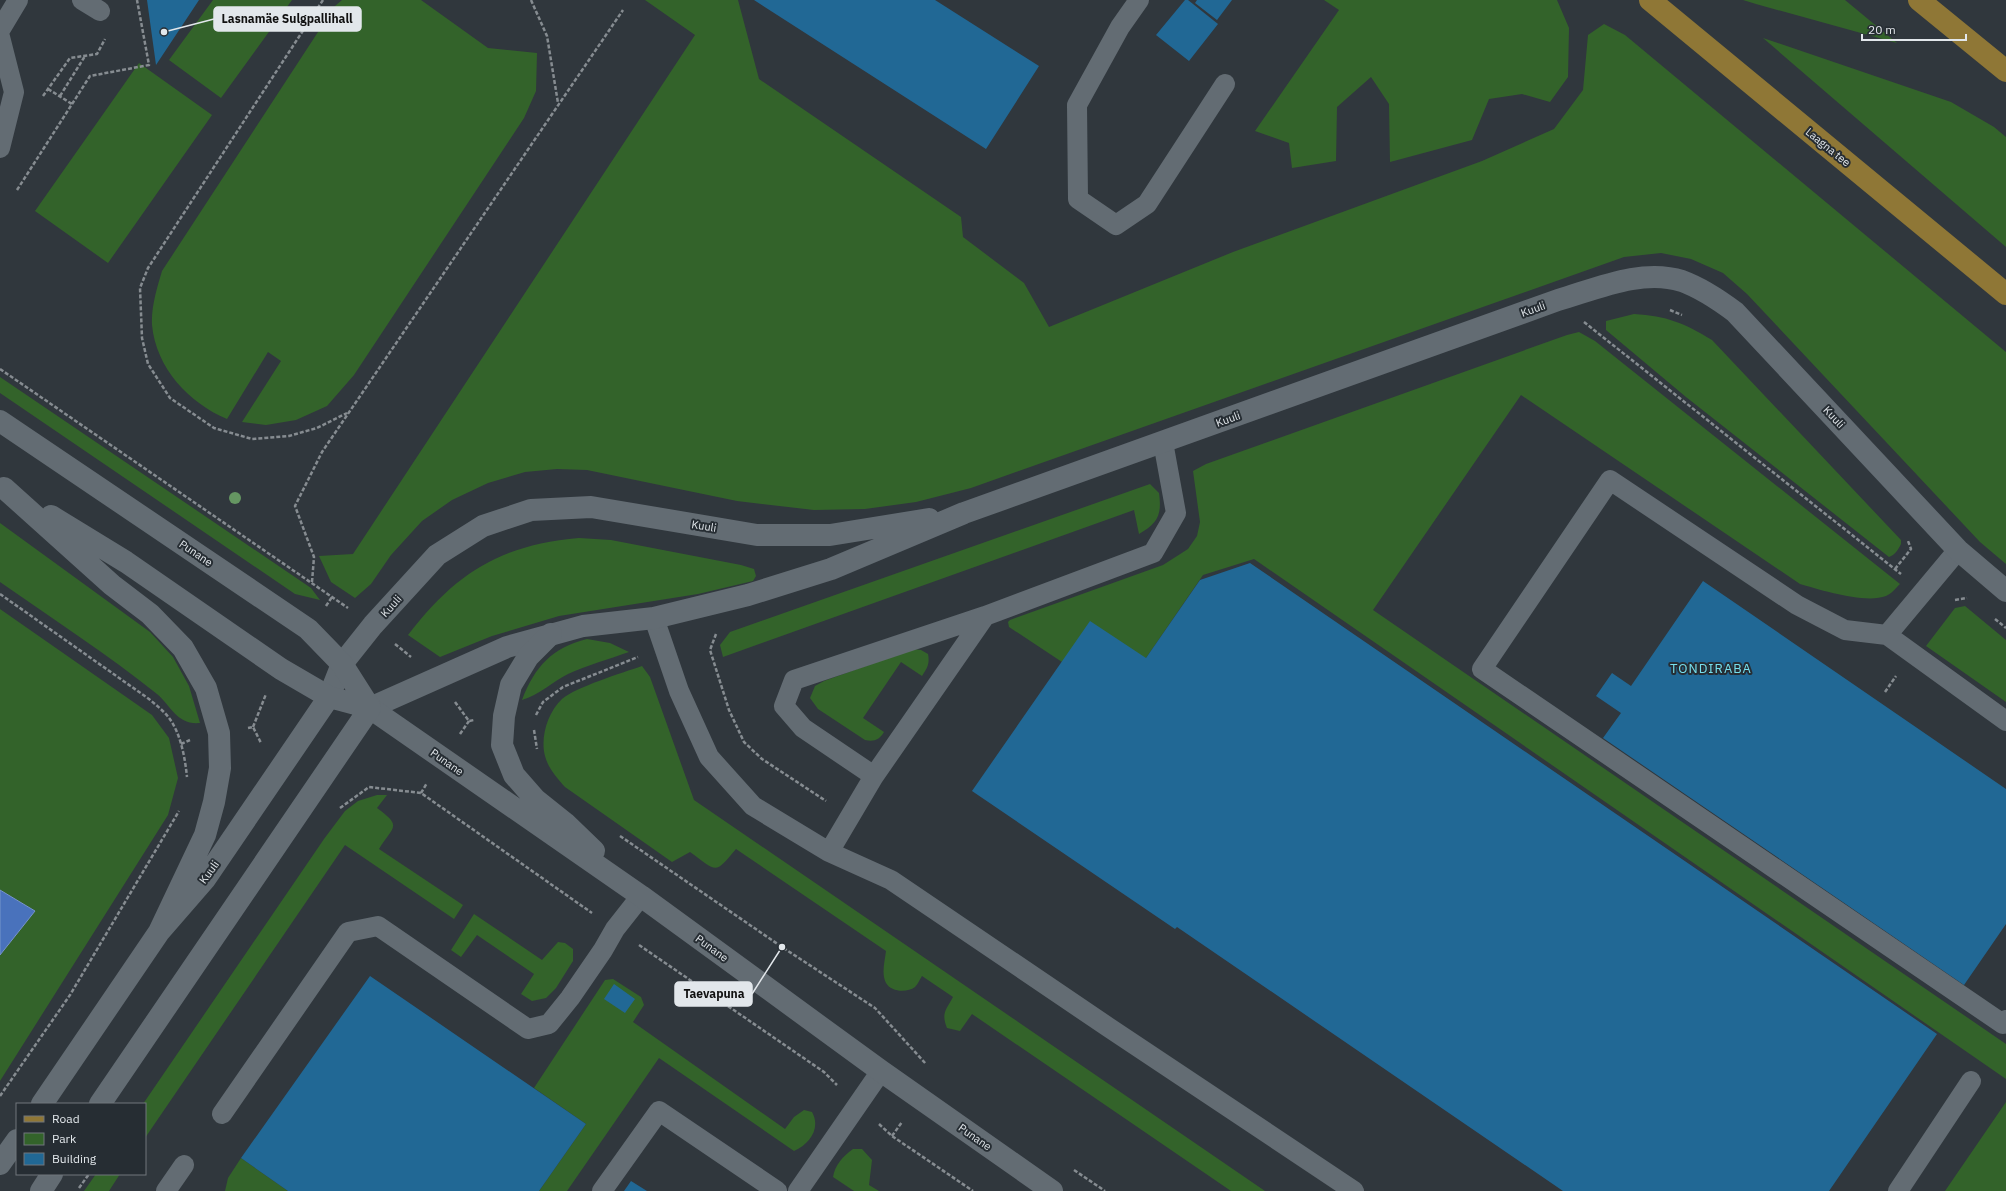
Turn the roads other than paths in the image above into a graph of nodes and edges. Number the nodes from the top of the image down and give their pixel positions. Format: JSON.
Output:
{"nodes":[{"id":1,"x":18,"y":0,"type":"edge"},
{"id":2,"x":82,"y":0,"type":"edge"},
{"id":3,"x":1139,"y":0,"type":"edge"},
{"id":4,"x":1650,"y":0,"type":"edge"},
{"id":5,"x":1919,"y":0,"type":"edge"},
{"id":6,"x":100,"y":11,"type":"dead end"},
{"id":7,"x":0,"y":30,"type":"edge"},
{"id":8,"x":0,"y":37,"type":"edge"},
{"id":9,"x":2006,"y":71,"type":"edge"},
{"id":10,"x":1225,"y":84,"type":"dead end"},
{"id":11,"x":0,"y":148,"type":"edge"},
{"id":12,"x":2006,"y":294,"type":"edge"},
{"id":13,"x":0,"y":421,"type":"edge"},
{"id":14,"x":1163,"y":442,"type":"junction"},
{"id":15,"x":2,"y":486,"type":"edge"},
{"id":16,"x":964,"y":513,"type":"junction"},
{"id":17,"x":1958,"y":550,"type":"junction"},
{"id":18,"x":2006,"y":590,"type":"edge"},
{"id":19,"x":985,"y":616,"type":"junction"},
{"id":20,"x":654,"y":618,"type":"junction"},
{"id":21,"x":551,"y":634,"type":"junction"},
{"id":22,"x":1887,"y":635,"type":"junction"},
{"id":23,"x":342,"y":664,"type":"junction"},
{"id":24,"x":329,"y":697,"type":"junction"},
{"id":25,"x":370,"y":708,"type":"junction"},
{"id":26,"x":2006,"y":721,"type":"edge"},
{"id":27,"x":874,"y":776,"type":"junction"},
{"id":28,"x":829,"y":852,"type":"junction"},
{"id":29,"x":641,"y":896,"type":"junction"},
{"id":30,"x":159,"y":932,"type":"junction"},
{"id":31,"x":2006,"y":1020,"type":"edge"},
{"id":32,"x":881,"y":1071,"type":"junction"},
{"id":33,"x":1971,"y":1081,"type":"dead end"},
{"id":34,"x":43,"y":1103,"type":"edge"},
{"id":35,"x":101,"y":1103,"type":"edge"},
{"id":36,"x":222,"y":1114,"type":"dead end"},
{"id":37,"x":16,"y":1141,"type":"edge"},
{"id":38,"x":0,"y":1164,"type":"edge"},
{"id":39,"x":184,"y":1165,"type":"dead end"},
{"id":40,"x":51,"y":1175,"type":"edge"},
{"id":41,"x":41,"y":1191,"type":"edge"},
{"id":42,"x":166,"y":1191,"type":"edge"},
{"id":43,"x":602,"y":1191,"type":"edge"},
{"id":44,"x":777,"y":1191,"type":"edge"},
{"id":45,"x":798,"y":1191,"type":"edge"},
{"id":46,"x":1052,"y":1191,"type":"edge"},
{"id":47,"x":1354,"y":1191,"type":"edge"},
{"id":48,"x":1898,"y":1191,"type":"edge"}],
"edges":[{"from":1,"to":7,"type":"lane"},
{"from":2,"to":6,"type":"lane"},
{"from":3,"to":10,"type":"lane"},
{"from":4,"to":12,"type":"main road","name":"Laagna tee"},
{"from":5,"to":9,"type":"main road"},
{"from":8,"to":11,"type":"lane"},
{"from":13,"to":23,"type":"street","name":"Punane"},
{"from":14,"to":16,"type":"street","name":"Kuuli"},
{"from":14,"to":17,"type":"street","name":"Kuuli"},
{"from":14,"to":19,"type":"lane"},
{"from":15,"to":24,"type":"street","name":"Punane"},
{"from":15,"to":30,"type":"street"},
{"from":16,"to":20,"type":"street","name":"Kuuli"},
{"from":16,"to":23,"type":"street","name":"Kuuli"},
{"from":17,"to":18,"type":"street","name":"Kuuli"},
{"from":17,"to":22,"type":"lane"},
{"from":19,"to":27,"type":"lane"},
{"from":19,"to":27,"type":"lane"},
{"from":20,"to":21,"type":"street","name":"Kuuli"},
{"from":20,"to":28,"type":"lane"},
{"from":21,"to":25,"type":"street","name":"Kuuli"},
{"from":21,"to":29,"type":"street"},
{"from":22,"to":26,"type":"lane"},
{"from":22,"to":31,"type":"lane"},
{"from":23,"to":24,"type":"street","name":"Kuuli"},
{"from":23,"to":25,"type":"street","name":"Punane"},
{"from":24,"to":25,"type":"street","name":"Punane"},
{"from":24,"to":30,"type":"street","name":"Kuuli"},
{"from":25,"to":29,"type":"street","name":"Punane"},
{"from":25,"to":35,"type":"street"},
{"from":27,"to":28,"type":"lane"},
{"from":28,"to":47,"type":"lane"},
{"from":29,"to":32,"type":"street","name":"Punane"},
{"from":29,"to":36,"type":"lane"},
{"from":30,"to":34,"type":"street","name":"Kuuli"},
{"from":32,"to":45,"type":"lane"},
{"from":32,"to":46,"type":"street","name":"Punane"},
{"from":33,"to":48,"type":"lane"},
{"from":37,"to":38,"type":"street"},
{"from":39,"to":42,"type":"lane"},
{"from":40,"to":41,"type":"street"},
{"from":43,"to":44,"type":"lane"}]}
